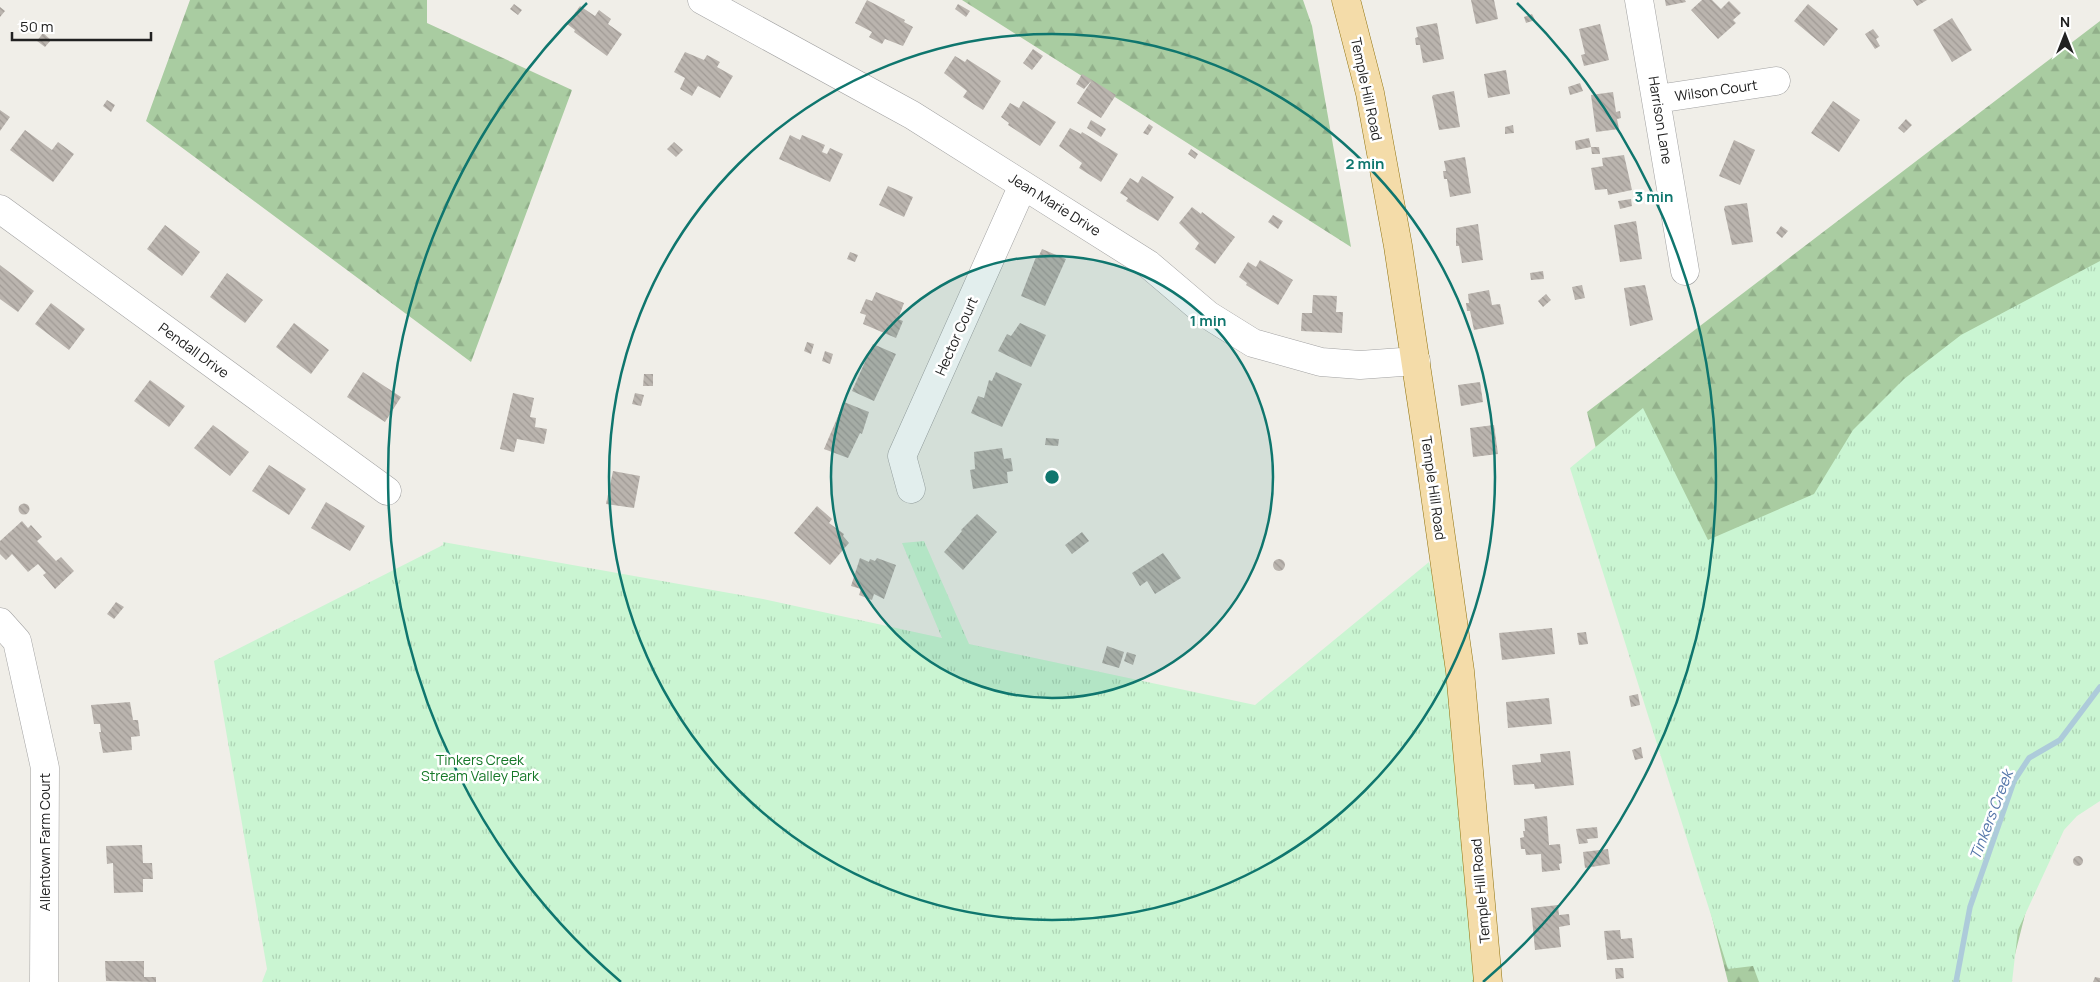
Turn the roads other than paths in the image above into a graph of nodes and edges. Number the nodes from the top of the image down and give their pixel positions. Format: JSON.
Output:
{"nodes":[{"id":1,"x":702,"y":0,"type":"edge"},
{"id":2,"x":1346,"y":0,"type":"edge"},
{"id":3,"x":1639,"y":0,"type":"edge"},
{"id":4,"x":1776,"y":81,"type":"dead end"},
{"id":5,"x":1657,"y":99,"type":"junction"},
{"id":6,"x":1023,"y":185,"type":"junction"},
{"id":7,"x":0,"y":209,"type":"edge"},
{"id":8,"x":1685,"y":271,"type":"dead end"},
{"id":9,"x":1416,"y":361,"type":"junction"},
{"id":10,"x":910,"y":489,"type":"dead end"},
{"id":11,"x":387,"y":491,"type":"dead end"},
{"id":12,"x":0,"y":622,"type":"edge"},
{"id":13,"x":44,"y":982,"type":"edge"},
{"id":14,"x":1488,"y":982,"type":"edge"}],
"edges":[{"from":1,"to":6,"type":"street","name":"Jean Marie Drive"},
{"from":2,"to":9,"type":"main road","name":"Temple Hill Road"},
{"from":3,"to":5,"type":"street","name":"Harrison Lane"},
{"from":4,"to":5,"type":"street","name":"Wilson Court"},
{"from":5,"to":8,"type":"street","name":"Harrison Lane"},
{"from":6,"to":9,"type":"street","name":"Jean Marie Drive"},
{"from":6,"to":10,"type":"street","name":"Hector Court"},
{"from":7,"to":11,"type":"street","name":"Pendall Drive"},
{"from":9,"to":14,"type":"main road","name":"Temple Hill Road"},
{"from":12,"to":13,"type":"street","name":"Allentown Farm Court"}]}
